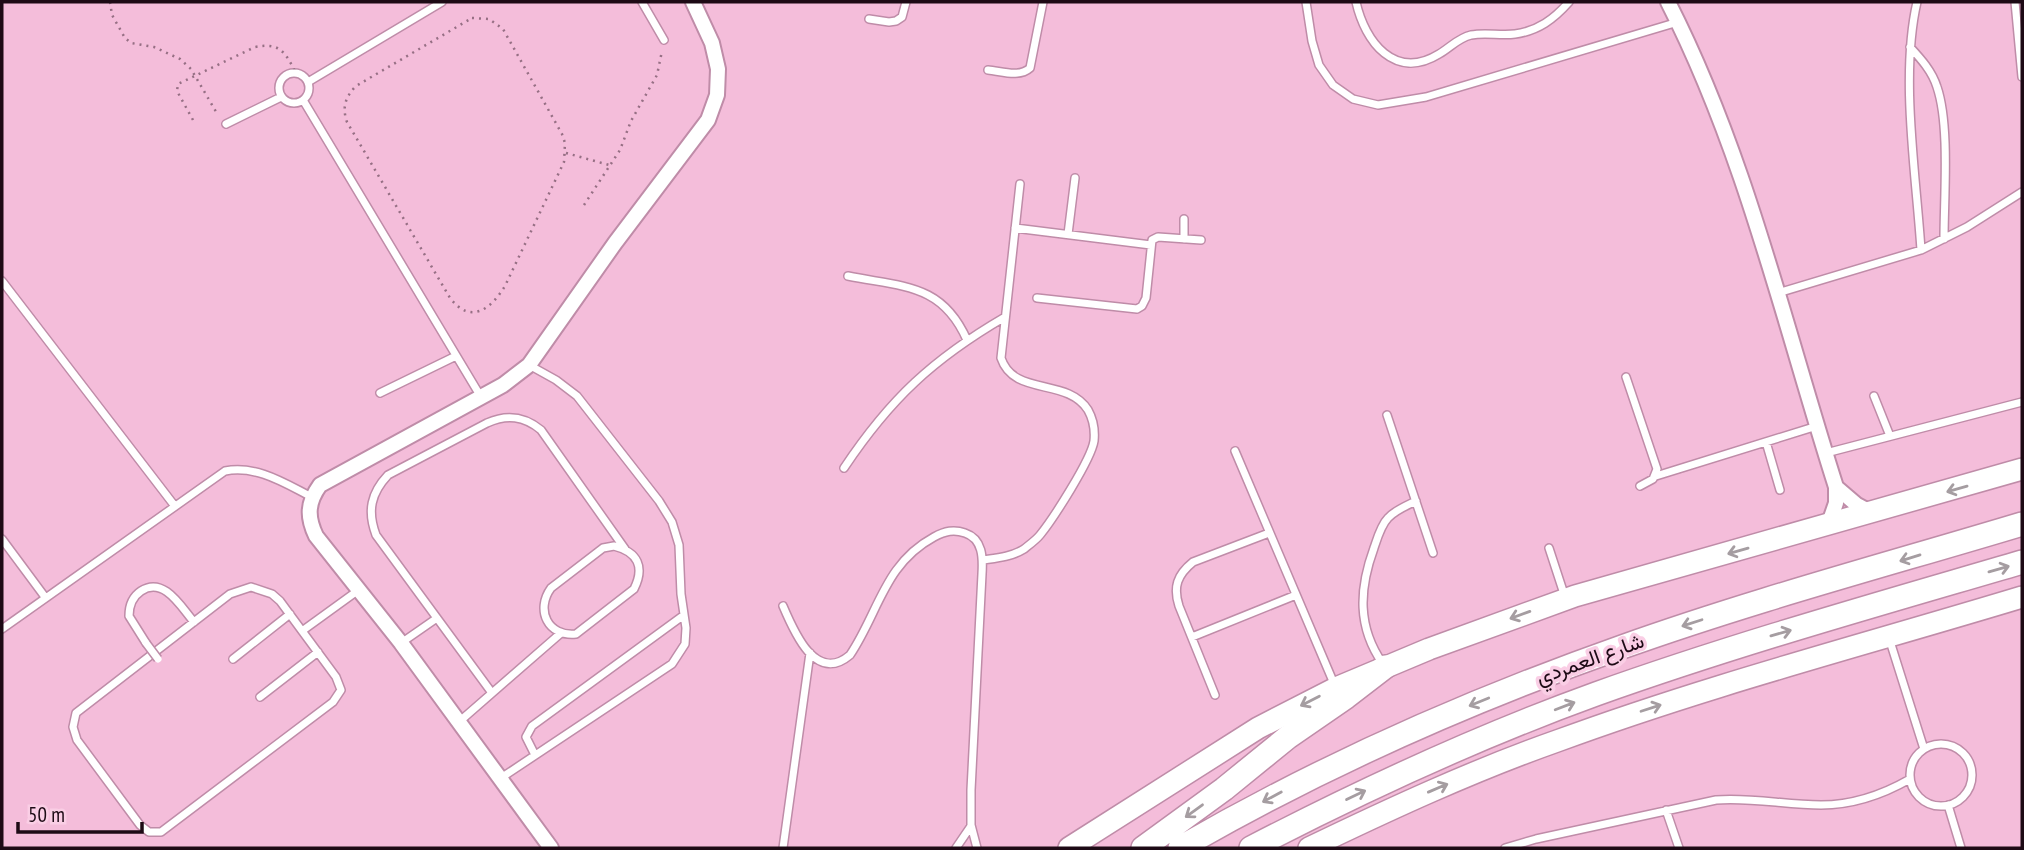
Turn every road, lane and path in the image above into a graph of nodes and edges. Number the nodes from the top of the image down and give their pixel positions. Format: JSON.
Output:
{"nodes":[{"id":1,"x":110,"y":2,"type":"edge"},
{"id":2,"x":442,"y":2,"type":"edge"},
{"id":3,"x":642,"y":2,"type":"edge"},
{"id":4,"x":693,"y":2,"type":"edge"},
{"id":5,"x":906,"y":2,"type":"edge"},
{"id":6,"x":1043,"y":2,"type":"edge"},
{"id":7,"x":1306,"y":2,"type":"edge"},
{"id":8,"x":1356,"y":2,"type":"edge"},
{"id":9,"x":1569,"y":2,"type":"edge"},
{"id":10,"x":1668,"y":2,"type":"edge"},
{"id":11,"x":1917,"y":2,"type":"edge"},
{"id":12,"x":2015,"y":2,"type":"edge"},
{"id":13,"x":869,"y":19,"type":"dead end"},
{"id":14,"x":1678,"y":22,"type":"junction"},
{"id":15,"x":663,"y":40,"type":"joint"},
{"id":16,"x":1910,"y":46,"type":"junction"},
{"id":17,"x":988,"y":70,"type":"dead end"},
{"id":18,"x":296,"y":73,"type":"junction"},
{"id":19,"x":195,"y":76,"type":"junction"},
{"id":20,"x":2022,"y":77,"type":"edge"},
{"id":21,"x":308,"y":82,"type":"junction"},
{"id":22,"x":281,"y":97,"type":"junction"},
{"id":23,"x":303,"y":100,"type":"junction"},
{"id":24,"x":193,"y":120,"type":"dead end"},
{"id":25,"x":226,"y":124,"type":"joint"},
{"id":26,"x":566,"y":153,"type":"junction"},
{"id":27,"x":611,"y":166,"type":"junction"},
{"id":28,"x":1075,"y":178,"type":"dead end"},
{"id":29,"x":1020,"y":184,"type":"dead end"},
{"id":30,"x":2022,"y":192,"type":"edge"},
{"id":31,"x":584,"y":205,"type":"dead end"},
{"id":32,"x":1184,"y":219,"type":"dead end"},
{"id":33,"x":1015,"y":228,"type":"junction"},
{"id":34,"x":1068,"y":234,"type":"junction"},
{"id":35,"x":1184,"y":239,"type":"junction"},
{"id":36,"x":1944,"y":239,"type":"junction"},
{"id":37,"x":1201,"y":240,"type":"dead end"},
{"id":38,"x":1151,"y":245,"type":"junction"},
{"id":39,"x":1921,"y":250,"type":"junction"},
{"id":40,"x":848,"y":276,"type":"dead end"},
{"id":41,"x":2,"y":281,"type":"edge"},
{"id":42,"x":1777,"y":293,"type":"junction"},
{"id":43,"x":1037,"y":298,"type":"dead end"},
{"id":44,"x":1005,"y":317,"type":"junction"},
{"id":45,"x":967,"y":340,"type":"junction"},
{"id":46,"x":456,"y":356,"type":"junction"},
{"id":47,"x":529,"y":365,"type":"junction"},
{"id":48,"x":1626,"y":377,"type":"dead end"},
{"id":49,"x":380,"y":393,"type":"dead end"},
{"id":50,"x":1874,"y":396,"type":"dead end"},
{"id":51,"x":481,"y":397,"type":"junction"},
{"id":52,"x":2022,"y":402,"type":"edge"},
{"id":53,"x":1387,"y":415,"type":"dead end"},
{"id":54,"x":1818,"y":425,"type":"junction"},
{"id":55,"x":1890,"y":436,"type":"junction"},
{"id":56,"x":1766,"y":442,"type":"junction"},
{"id":57,"x":1235,"y":451,"type":"dead end"},
{"id":58,"x":1826,"y":453,"type":"junction"},
{"id":59,"x":844,"y":468,"type":"dead end"},
{"id":60,"x":2022,"y":469,"type":"edge"},
{"id":61,"x":1656,"y":476,"type":"junction"},
{"id":62,"x":1640,"y":486,"type":"dead end"},
{"id":63,"x":1836,"y":487,"type":"junction"},
{"id":64,"x":1780,"y":490,"type":"dead end"},
{"id":65,"x":312,"y":497,"type":"junction"},
{"id":66,"x":1416,"y":501,"type":"junction"},
{"id":67,"x":174,"y":505,"type":"junction"},
{"id":68,"x":1873,"y":513,"type":"junction"},
{"id":69,"x":2022,"y":524,"type":"edge"},
{"id":70,"x":1828,"y":526,"type":"junction"},
{"id":71,"x":1269,"y":533,"type":"junction"},
{"id":72,"x":2,"y":539,"type":"edge"},
{"id":73,"x":625,"y":548,"type":"junction"},
{"id":74,"x":1549,"y":548,"type":"dead end"},
{"id":75,"x":1433,"y":553,"type":"dead end"},
{"id":76,"x":983,"y":559,"type":"junction"},
{"id":77,"x":2022,"y":562,"type":"edge"},
{"id":78,"x":360,"y":589,"type":"junction"},
{"id":79,"x":1296,"y":596,"type":"junction"},
{"id":80,"x":45,"y":597,"type":"junction"},
{"id":81,"x":2022,"y":597,"type":"edge"},
{"id":82,"x":1565,"y":599,"type":"junction"},
{"id":83,"x":783,"y":606,"type":"dead end"},
{"id":84,"x":290,"y":614,"type":"junction"},
{"id":85,"x":684,"y":615,"type":"junction"},
{"id":86,"x":437,"y":618,"type":"junction"},
{"id":87,"x":194,"y":622,"type":"junction"},
{"id":88,"x":2,"y":629,"type":"edge"},
{"id":89,"x":302,"y":631,"type":"junction"},
{"id":90,"x":561,"y":633,"type":"junction"},
{"id":91,"x":1192,"y":637,"type":"junction"},
{"id":92,"x":1889,"y":637,"type":"junction"},
{"id":93,"x":401,"y":642,"type":"junction"},
{"id":94,"x":318,"y":652,"type":"junction"},
{"id":95,"x":810,"y":653,"type":"junction"},
{"id":96,"x":233,"y":659,"type":"dead end"},
{"id":97,"x":160,"y":662,"type":"dead end"},
{"id":98,"x":1385,"y":667,"type":"junction"},
{"id":99,"x":1336,"y":688,"type":"junction"},
{"id":100,"x":492,"y":693,"type":"junction"},
{"id":101,"x":1216,"y":695,"type":"dead end"},
{"id":102,"x":260,"y":697,"type":"dead end"},
{"id":103,"x":460,"y":721,"type":"junction"},
{"id":104,"x":1924,"y":749,"type":"junction"},
{"id":105,"x":535,"y":755,"type":"junction"},
{"id":106,"x":501,"y":778,"type":"junction"},
{"id":107,"x":1910,"y":779,"type":"junction"},
{"id":108,"x":1948,"y":805,"type":"junction"},
{"id":109,"x":1667,"y":810,"type":"junction"},
{"id":110,"x":971,"y":825,"type":"junction"},
{"id":111,"x":551,"y":848,"type":"edge"},
{"id":112,"x":783,"y":848,"type":"edge"},
{"id":113,"x":956,"y":848,"type":"edge"},
{"id":114,"x":977,"y":848,"type":"edge"},
{"id":115,"x":1069,"y":848,"type":"edge"},
{"id":116,"x":1143,"y":848,"type":"edge"},
{"id":117,"x":1180,"y":848,"type":"edge"},
{"id":118,"x":1251,"y":848,"type":"edge"},
{"id":119,"x":1309,"y":848,"type":"edge"},
{"id":120,"x":1505,"y":848,"type":"edge"},
{"id":121,"x":1679,"y":848,"type":"edge"},
{"id":122,"x":1961,"y":848,"type":"edge"}],
"edges":[{"from":1,"to":19,"type":"path"},
{"from":2,"to":21,"type":"lane"},
{"from":3,"to":15,"type":"lane"},
{"from":4,"to":47,"type":"street"},
{"from":5,"to":13,"type":"lane"},
{"from":6,"to":17,"type":"lane"},
{"from":7,"to":14,"type":"lane"},
{"from":8,"to":9,"type":"lane"},
{"from":10,"to":14,"type":"street"},
{"from":11,"to":16,"type":"lane"},
{"from":12,"to":20,"type":"lane"},
{"from":14,"to":42,"type":"street"},
{"from":15,"to":27,"type":"path"},
{"from":16,"to":36,"type":"lane"},
{"from":16,"to":39,"type":"lane"},
{"from":18,"to":19,"type":"path"},
{"from":18,"to":21,"type":"lane"},
{"from":18,"to":22,"type":"lane"},
{"from":19,"to":24,"type":"path"},
{"from":19,"to":25,"type":"path"},
{"from":21,"to":23,"type":"lane"},
{"from":22,"to":23,"type":"lane"},
{"from":22,"to":25,"type":"lane"},
{"from":23,"to":46,"type":"lane"},
{"from":26,"to":26,"type":"path"},
{"from":26,"to":27,"type":"path"},
{"from":27,"to":31,"type":"path"},
{"from":28,"to":34,"type":"lane"},
{"from":29,"to":33,"type":"lane"},
{"from":30,"to":36,"type":"lane"},
{"from":32,"to":35,"type":"lane"},
{"from":33,"to":34,"type":"lane"},
{"from":33,"to":44,"type":"lane"},
{"from":34,"to":38,"type":"lane"},
{"from":35,"to":37,"type":"lane"},
{"from":35,"to":38,"type":"lane"},
{"from":36,"to":39,"type":"lane"},
{"from":38,"to":43,"type":"lane"},
{"from":39,"to":42,"type":"lane"},
{"from":40,"to":45,"type":"lane"},
{"from":41,"to":67,"type":"lane"},
{"from":42,"to":54,"type":"street"},
{"from":44,"to":45,"type":"lane"},
{"from":44,"to":76,"type":"lane"},
{"from":45,"to":59,"type":"lane"},
{"from":46,"to":49,"type":"lane"},
{"from":46,"to":51,"type":"lane"},
{"from":47,"to":51,"type":"street"},
{"from":47,"to":85,"type":"lane"},
{"from":48,"to":61,"type":"lane"},
{"from":50,"to":55,"type":"lane"},
{"from":51,"to":65,"type":"street"},
{"from":52,"to":55,"type":"lane"},
{"from":53,"to":66,"type":"lane"},
{"from":54,"to":56,"type":"lane"},
{"from":54,"to":58,"type":"street"},
{"from":55,"to":58,"type":"lane"},
{"from":56,"to":61,"type":"lane"},
{"from":56,"to":64,"type":"lane"},
{"from":57,"to":71,"type":"lane"},
{"from":58,"to":63,"type":"street"},
{"from":60,"to":68,"type":"street","one_way":true},
{"from":61,"to":62,"type":"lane"},
{"from":63,"to":68,"type":"street"},
{"from":63,"to":70,"type":"street"},
{"from":65,"to":67,"type":"lane"},
{"from":65,"to":78,"type":"street"},
{"from":66,"to":75,"type":"lane"},
{"from":66,"to":98,"type":"lane"},
{"from":67,"to":80,"type":"lane"},
{"from":68,"to":70,"type":"street"},
{"from":69,"to":117,"type":"main road","name":"شارع العمردي","one_way":true},
{"from":70,"to":82,"type":"street","one_way":true},
{"from":71,"to":79,"type":"lane"},
{"from":71,"to":91,"type":"lane"},
{"from":72,"to":80,"type":"lane"},
{"from":73,"to":86,"type":"lane"},
{"from":73,"to":90,"type":"lane"},
{"from":73,"to":90,"type":"lane"},
{"from":74,"to":82,"type":"lane"},
{"from":76,"to":95,"type":"lane"},
{"from":76,"to":110,"type":"lane"},
{"from":118,"to":77,"type":"main road","name":"شارع العمردي","one_way":true},
{"from":78,"to":89,"type":"lane"},
{"from":78,"to":93,"type":"street"},
{"from":79,"to":91,"type":"lane"},
{"from":79,"to":99,"type":"lane"},
{"from":80,"to":88,"type":"lane"},
{"from":81,"to":92,"type":"street"},
{"from":82,"to":98,"type":"street","one_way":true},
{"from":83,"to":95,"type":"lane"},
{"from":84,"to":87,"type":"lane"},
{"from":84,"to":89,"type":"lane"},
{"from":84,"to":96,"type":"lane"},
{"from":85,"to":105,"type":"lane"},
{"from":85,"to":105,"type":"lane"},
{"from":86,"to":93,"type":"lane"},
{"from":86,"to":100,"type":"lane"},
{"from":87,"to":94,"type":"lane"},
{"from":87,"to":97,"type":"lane","bridge":true},
{"from":89,"to":94,"type":"lane"},
{"from":90,"to":100,"type":"lane"},
{"from":91,"to":101,"type":"lane"},
{"from":92,"to":104,"type":"lane"},
{"from":119,"to":92,"type":"street","one_way":true},
{"from":93,"to":103,"type":"street"},
{"from":94,"to":102,"type":"lane"},
{"from":95,"to":112,"type":"lane"},
{"from":98,"to":99,"type":"street"},
{"from":98,"to":116,"type":"main road","one_way":true},
{"from":99,"to":115,"type":"street","one_way":true},
{"from":100,"to":103,"type":"lane"},
{"from":103,"to":106,"type":"street"},
{"from":104,"to":107,"type":"lane"},
{"from":104,"to":108,"type":"lane"},
{"from":105,"to":106,"type":"lane"},
{"from":106,"to":111,"type":"street"},
{"from":107,"to":108,"type":"lane"},
{"from":107,"to":109,"type":"lane"},
{"from":108,"to":122,"type":"lane"},
{"from":109,"to":120,"type":"lane"},
{"from":109,"to":121,"type":"lane"},
{"from":110,"to":113,"type":"lane"},
{"from":110,"to":114,"type":"lane"}]}
